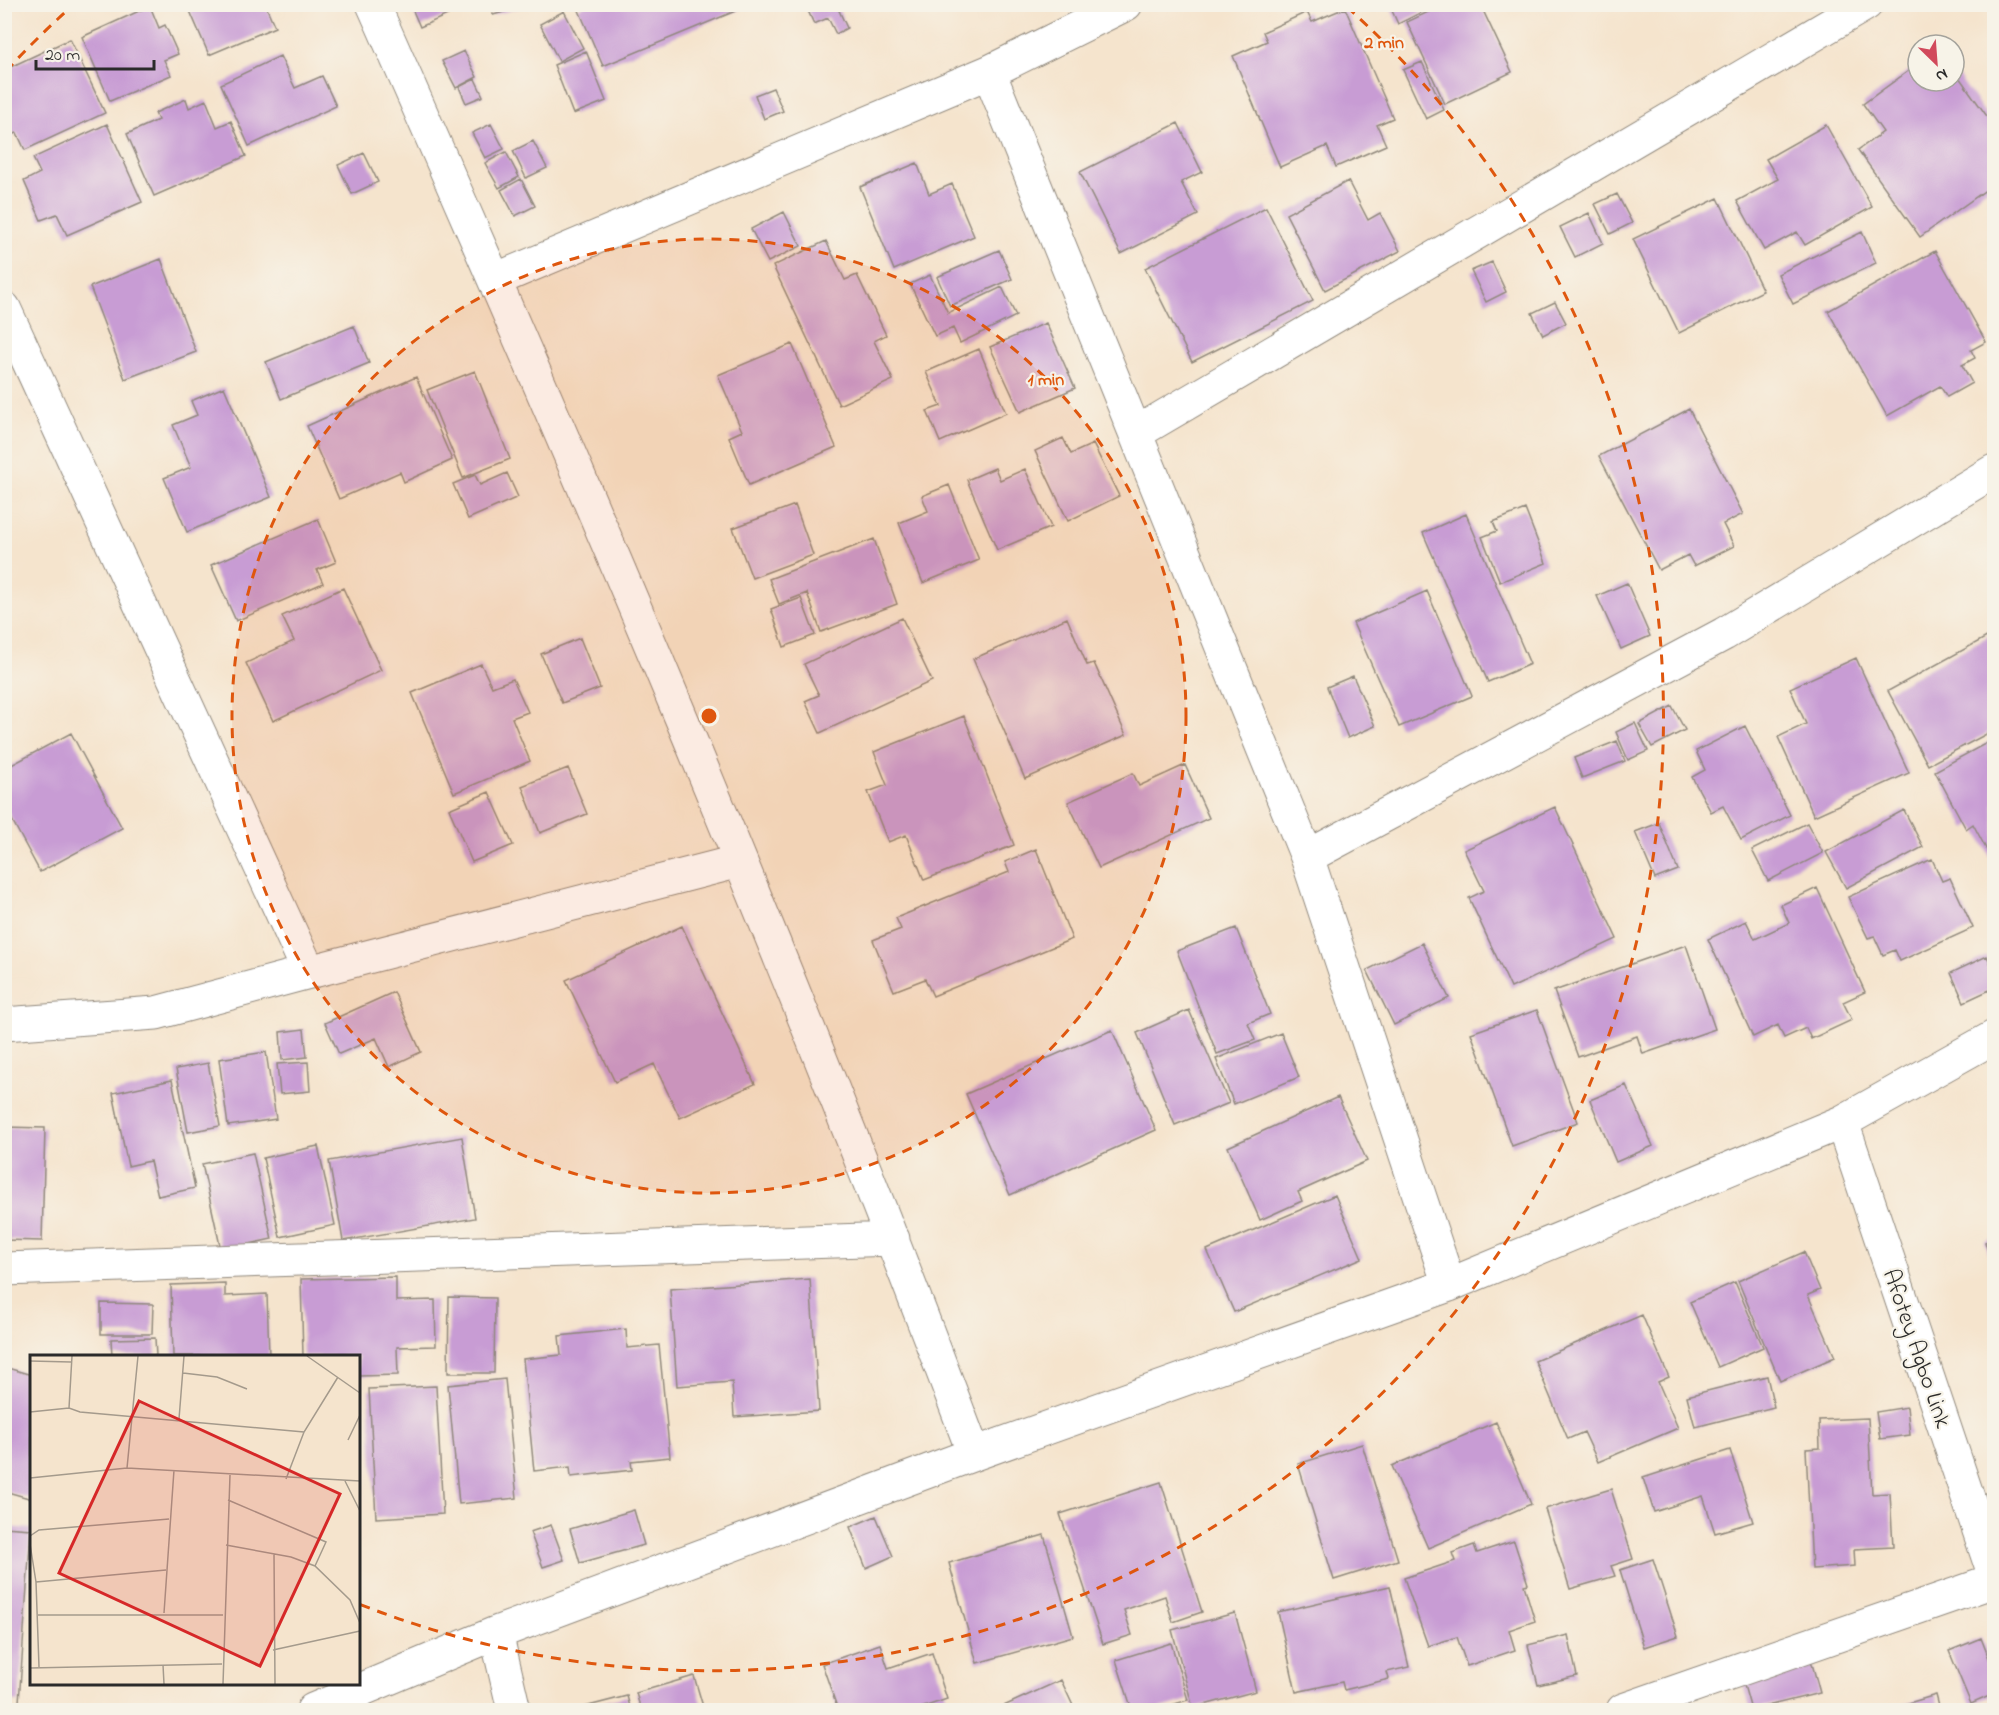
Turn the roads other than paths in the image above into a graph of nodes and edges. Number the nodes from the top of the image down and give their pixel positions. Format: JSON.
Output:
{"nodes":[{"id":1,"x":373,"y":4,"type":"edge"},
{"id":2,"x":1126,"y":4,"type":"edge"},
{"id":3,"x":1866,"y":4,"type":"edge"},
{"id":4,"x":989,"y":72,"type":"junction"},
{"id":5,"x":495,"y":280,"type":"junction"},
{"id":6,"x":4,"y":308,"type":"edge"},
{"id":7,"x":1136,"y":433,"type":"junction"},
{"id":8,"x":1995,"y":471,"type":"edge"},
{"id":9,"x":1306,"y":857,"type":"junction"},
{"id":10,"x":740,"y":861,"type":"junction"},
{"id":11,"x":309,"y":972,"type":"junction"},
{"id":12,"x":4,"y":1024,"type":"edge"},
{"id":13,"x":1995,"y":1037,"type":"edge"},
{"id":14,"x":1842,"y":1122,"type":"junction"},
{"id":15,"x":893,"y":1239,"type":"junction"},
{"id":16,"x":4,"y":1269,"type":"edge"},
{"id":17,"x":1449,"y":1285,"type":"junction"},
{"id":18,"x":974,"y":1454,"type":"junction"},
{"id":19,"x":1995,"y":1575,"type":"edge"},
{"id":20,"x":1995,"y":1581,"type":"edge"},
{"id":21,"x":496,"y":1633,"type":"junction"},
{"id":22,"x":313,"y":1710,"type":"edge"},
{"id":23,"x":514,"y":1710,"type":"edge"},
{"id":24,"x":1623,"y":1710,"type":"edge"}],
"edges":[{"from":1,"to":5,"type":"street"},
{"from":2,"to":4,"type":"street"},
{"from":3,"to":7,"type":"street"},
{"from":4,"to":5,"type":"street"},
{"from":4,"to":7,"type":"street"},
{"from":5,"to":10,"type":"street"},
{"from":6,"to":11,"type":"street"},
{"from":7,"to":9,"type":"street"},
{"from":8,"to":9,"type":"street"},
{"from":9,"to":17,"type":"street"},
{"from":10,"to":11,"type":"street"},
{"from":10,"to":15,"type":"street"},
{"from":11,"to":12,"type":"street"},
{"from":13,"to":14,"type":"street"},
{"from":14,"to":17,"type":"street"},
{"from":14,"to":19,"type":"street","name":"Afotey Agbo Link"},
{"from":15,"to":16,"type":"street"},
{"from":15,"to":18,"type":"street"},
{"from":17,"to":18,"type":"street"},
{"from":18,"to":21,"type":"street"},
{"from":20,"to":24,"type":"street"},
{"from":21,"to":22,"type":"street"},
{"from":21,"to":23,"type":"street"}]}
